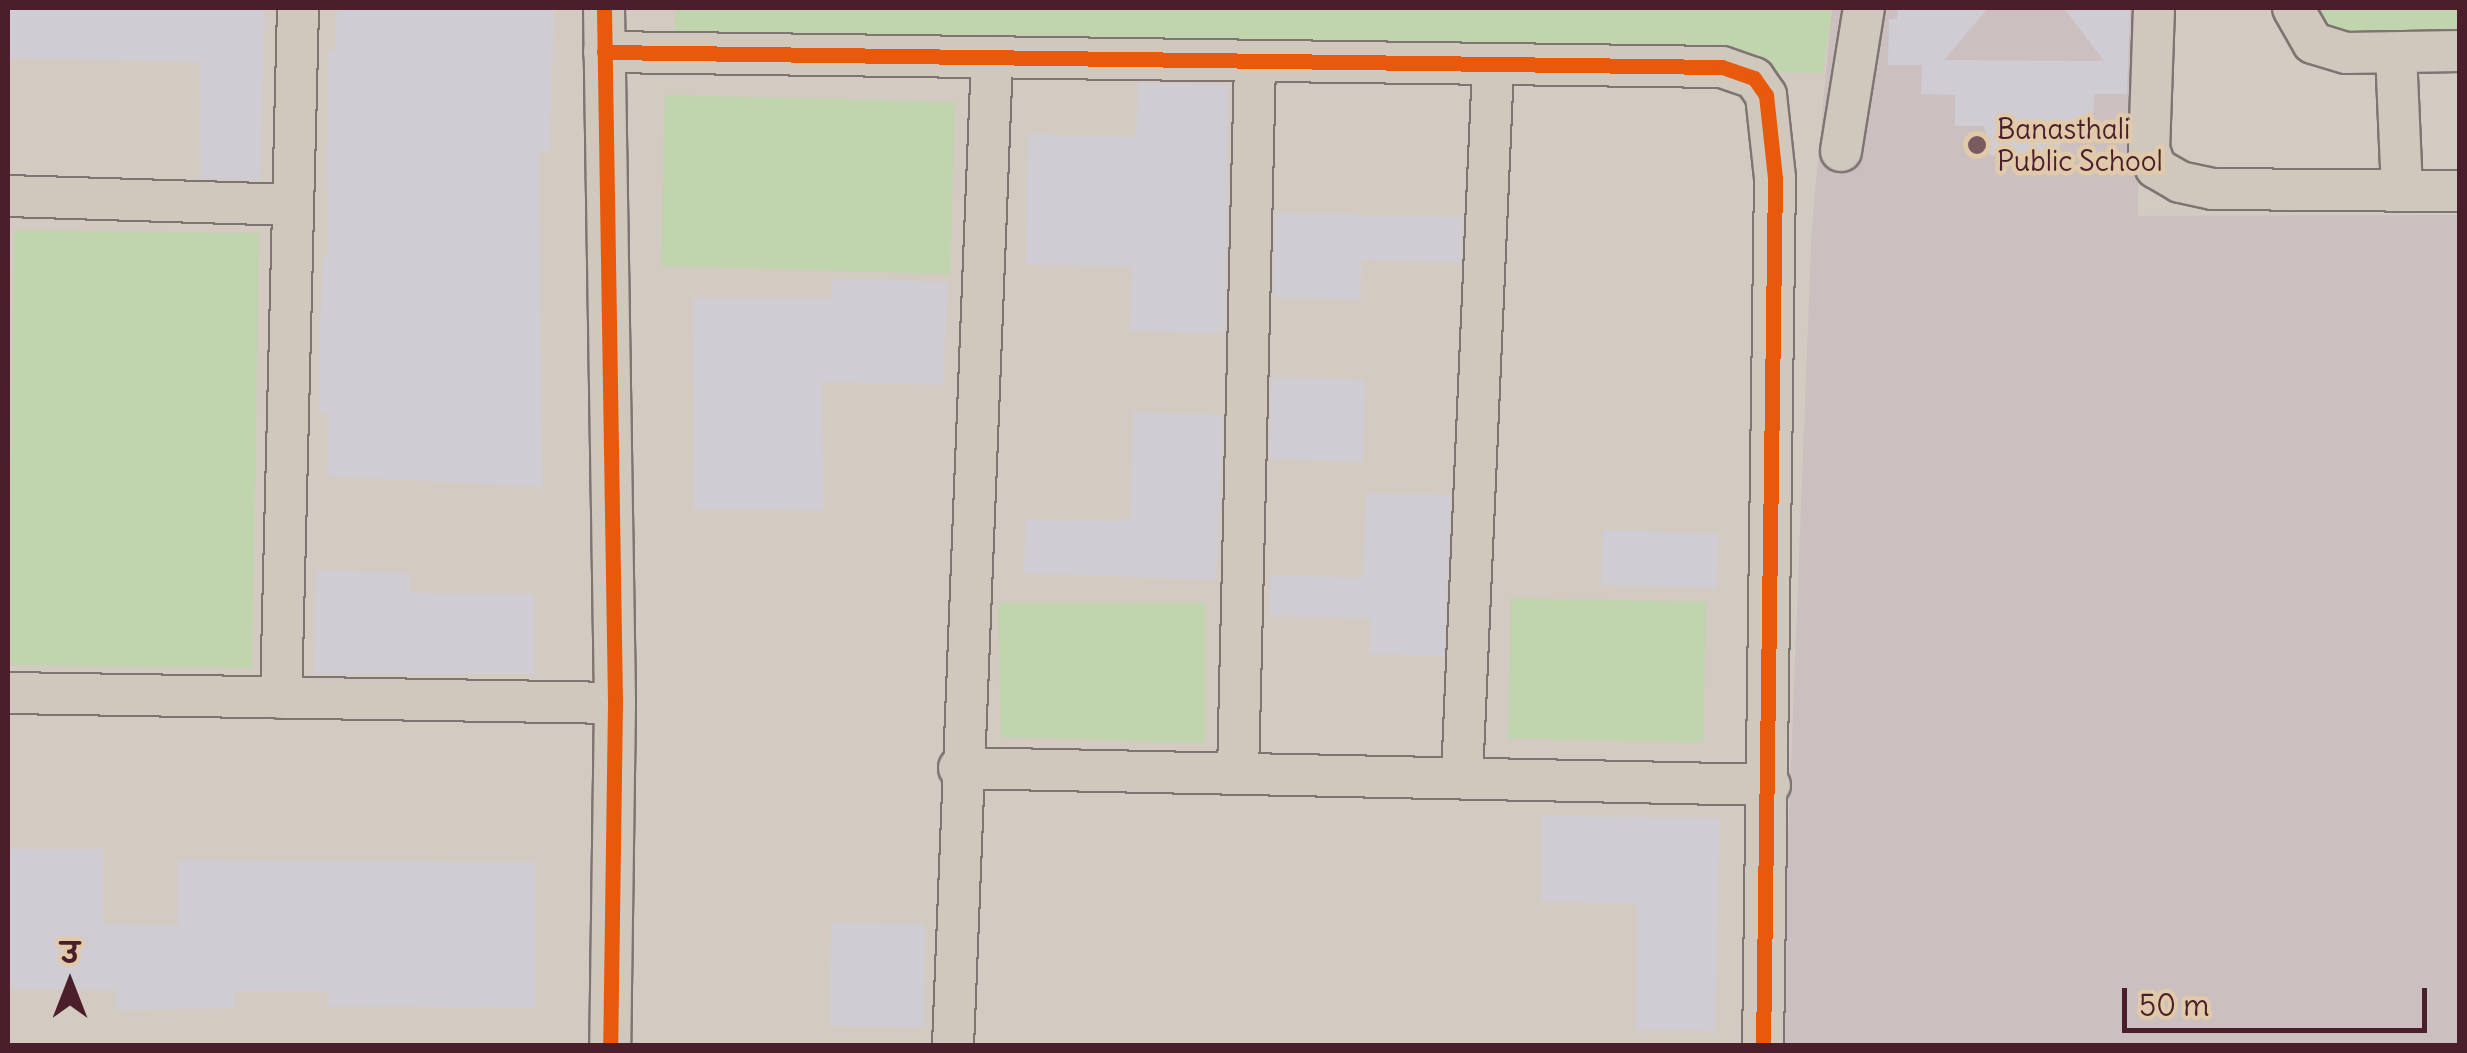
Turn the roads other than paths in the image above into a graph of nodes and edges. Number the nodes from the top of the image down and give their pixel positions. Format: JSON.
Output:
{"nodes":[{"id":1,"x":298,"y":8,"type":"edge"},
{"id":2,"x":604,"y":8,"type":"edge"},
{"id":3,"x":1864,"y":8,"type":"edge"},
{"id":4,"x":2154,"y":8,"type":"edge"},
{"id":5,"x":2292,"y":8,"type":"edge"},
{"id":6,"x":2460,"y":51,"type":"edge"},
{"id":7,"x":604,"y":52,"type":"junction"},
{"id":8,"x":2396,"y":52,"type":"junction"},
{"id":9,"x":992,"y":57,"type":"junction"},
{"id":10,"x":1255,"y":62,"type":"junction"},
{"id":11,"x":1493,"y":68,"type":"junction"},
{"id":12,"x":1841,"y":151,"type":"dead end"},
{"id":13,"x":2402,"y":190,"type":"junction"},
{"id":14,"x":2460,"y":191,"type":"edge"},
{"id":15,"x":8,"y":196,"type":"edge"},
{"id":16,"x":294,"y":205,"type":"junction"},
{"id":17,"x":2310,"y":212,"type":"dead end"},
{"id":18,"x":2460,"y":213,"type":"edge"},
{"id":19,"x":8,"y":693,"type":"edge"},
{"id":20,"x":281,"y":698,"type":"junction"},
{"id":21,"x":615,"y":703,"type":"junction"},
{"id":22,"x":959,"y":768,"type":"junction"},
{"id":23,"x":1238,"y":773,"type":"junction"},
{"id":24,"x":1462,"y":777,"type":"junction"},
{"id":25,"x":1770,"y":785,"type":"junction"},
{"id":26,"x":610,"y":1046,"type":"edge"},
{"id":27,"x":953,"y":1046,"type":"edge"},
{"id":28,"x":1763,"y":1046,"type":"edge"}],
"edges":[{"from":1,"to":16,"type":"street"},
{"from":2,"to":7,"type":"street"},
{"from":3,"to":12,"type":"street"},
{"from":4,"to":13,"type":"street"},
{"from":5,"to":8,"type":"street"},
{"from":6,"to":8,"type":"street"},
{"from":7,"to":9,"type":"street"},
{"from":7,"to":21,"type":"street"},
{"from":8,"to":13,"type":"street"},
{"from":9,"to":10,"type":"street"},
{"from":9,"to":22,"type":"street"},
{"from":10,"to":11,"type":"street"},
{"from":10,"to":23,"type":"street"},
{"from":11,"to":24,"type":"street"},
{"from":11,"to":25,"type":"street"},
{"from":13,"to":14,"type":"street"},
{"from":15,"to":16,"type":"street"},
{"from":16,"to":20,"type":"street"},
{"from":17,"to":18,"type":"street"},
{"from":19,"to":20,"type":"street"},
{"from":20,"to":21,"type":"street"},
{"from":21,"to":26,"type":"street"},
{"from":22,"to":23,"type":"street"},
{"from":22,"to":27,"type":"street"},
{"from":23,"to":24,"type":"street"},
{"from":24,"to":25,"type":"street"},
{"from":25,"to":28,"type":"street"}]}
